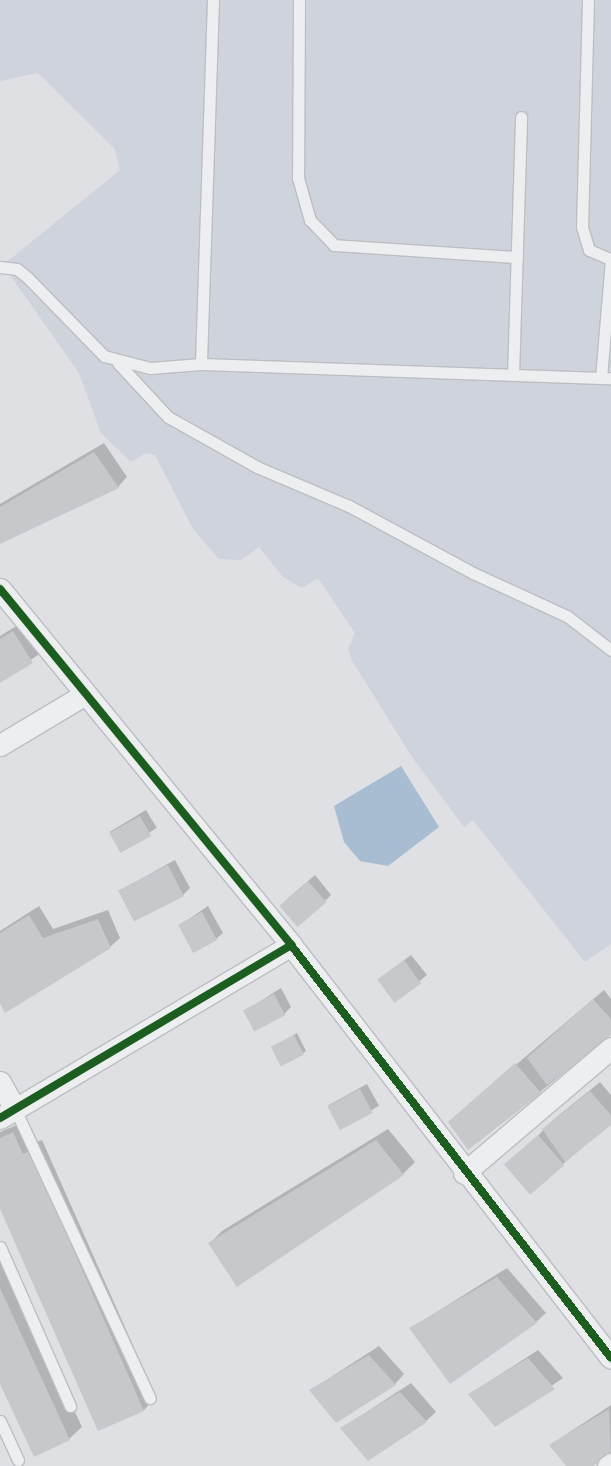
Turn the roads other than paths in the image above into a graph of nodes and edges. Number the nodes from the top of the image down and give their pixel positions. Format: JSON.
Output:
{"nodes":[{"id":1,"x":213,"y":0,"type":"edge"},
{"id":2,"x":299,"y":0,"type":"edge"},
{"id":3,"x":588,"y":0,"type":"edge"},
{"id":4,"x":521,"y":116,"type":"dead end"},
{"id":5,"x":517,"y":257,"type":"junction"},
{"id":6,"x":611,"y":259,"type":"edge"},
{"id":7,"x":1,"y":266,"type":"edge"},
{"id":8,"x":118,"y":363,"type":"junction"},
{"id":9,"x":201,"y":364,"type":"junction"},
{"id":10,"x":513,"y":375,"type":"junction"},
{"id":11,"x":606,"y":378,"type":"edge"},
{"id":12,"x":0,"y":589,"type":"edge"},
{"id":13,"x":611,"y":650,"type":"edge"},
{"id":14,"x":84,"y":695,"type":"junction"},
{"id":15,"x":0,"y":745,"type":"edge"},
{"id":16,"x":291,"y":945,"type":"junction"},
{"id":17,"x":611,"y":1048,"type":"edge"},
{"id":18,"x":0,"y":1082,"type":"edge"},
{"id":19,"x":8,"y":1113,"type":"edge"},
{"id":20,"x":464,"y":1173,"type":"junction"},
{"id":21,"x":0,"y":1248,"type":"edge"},
{"id":22,"x":611,"y":1358,"type":"edge"},
{"id":23,"x":150,"y":1398,"type":"dead end"},
{"id":24,"x":70,"y":1406,"type":"dead end"},
{"id":25,"x":0,"y":1421,"type":"edge"},
{"id":26,"x":18,"y":1460,"type":"dead end"},
{"id":27,"x":611,"y":1464,"type":"edge"},
{"id":28,"x":608,"y":1466,"type":"edge"}],
"edges":[{"from":1,"to":9,"type":"lane"},
{"from":2,"to":5,"type":"lane"},
{"from":3,"to":6,"type":"lane"},
{"from":4,"to":5,"type":"lane"},
{"from":5,"to":10,"type":"lane"},
{"from":6,"to":11,"type":"lane"},
{"from":7,"to":8,"type":"lane"},
{"from":8,"to":9,"type":"lane"},
{"from":8,"to":13,"type":"lane"},
{"from":9,"to":10,"type":"lane"},
{"from":10,"to":11,"type":"lane"},
{"from":12,"to":14,"type":"street"},
{"from":14,"to":15,"type":"street"},
{"from":14,"to":16,"type":"street"},
{"from":16,"to":19,"type":"street"},
{"from":16,"to":20,"type":"street"},
{"from":17,"to":20,"type":"street"},
{"from":18,"to":19,"type":"street"},
{"from":19,"to":23,"type":"lane"},
{"from":20,"to":22,"type":"street"},
{"from":21,"to":24,"type":"lane"},
{"from":25,"to":26,"type":"lane"},
{"from":27,"to":28,"type":"street"}]}
